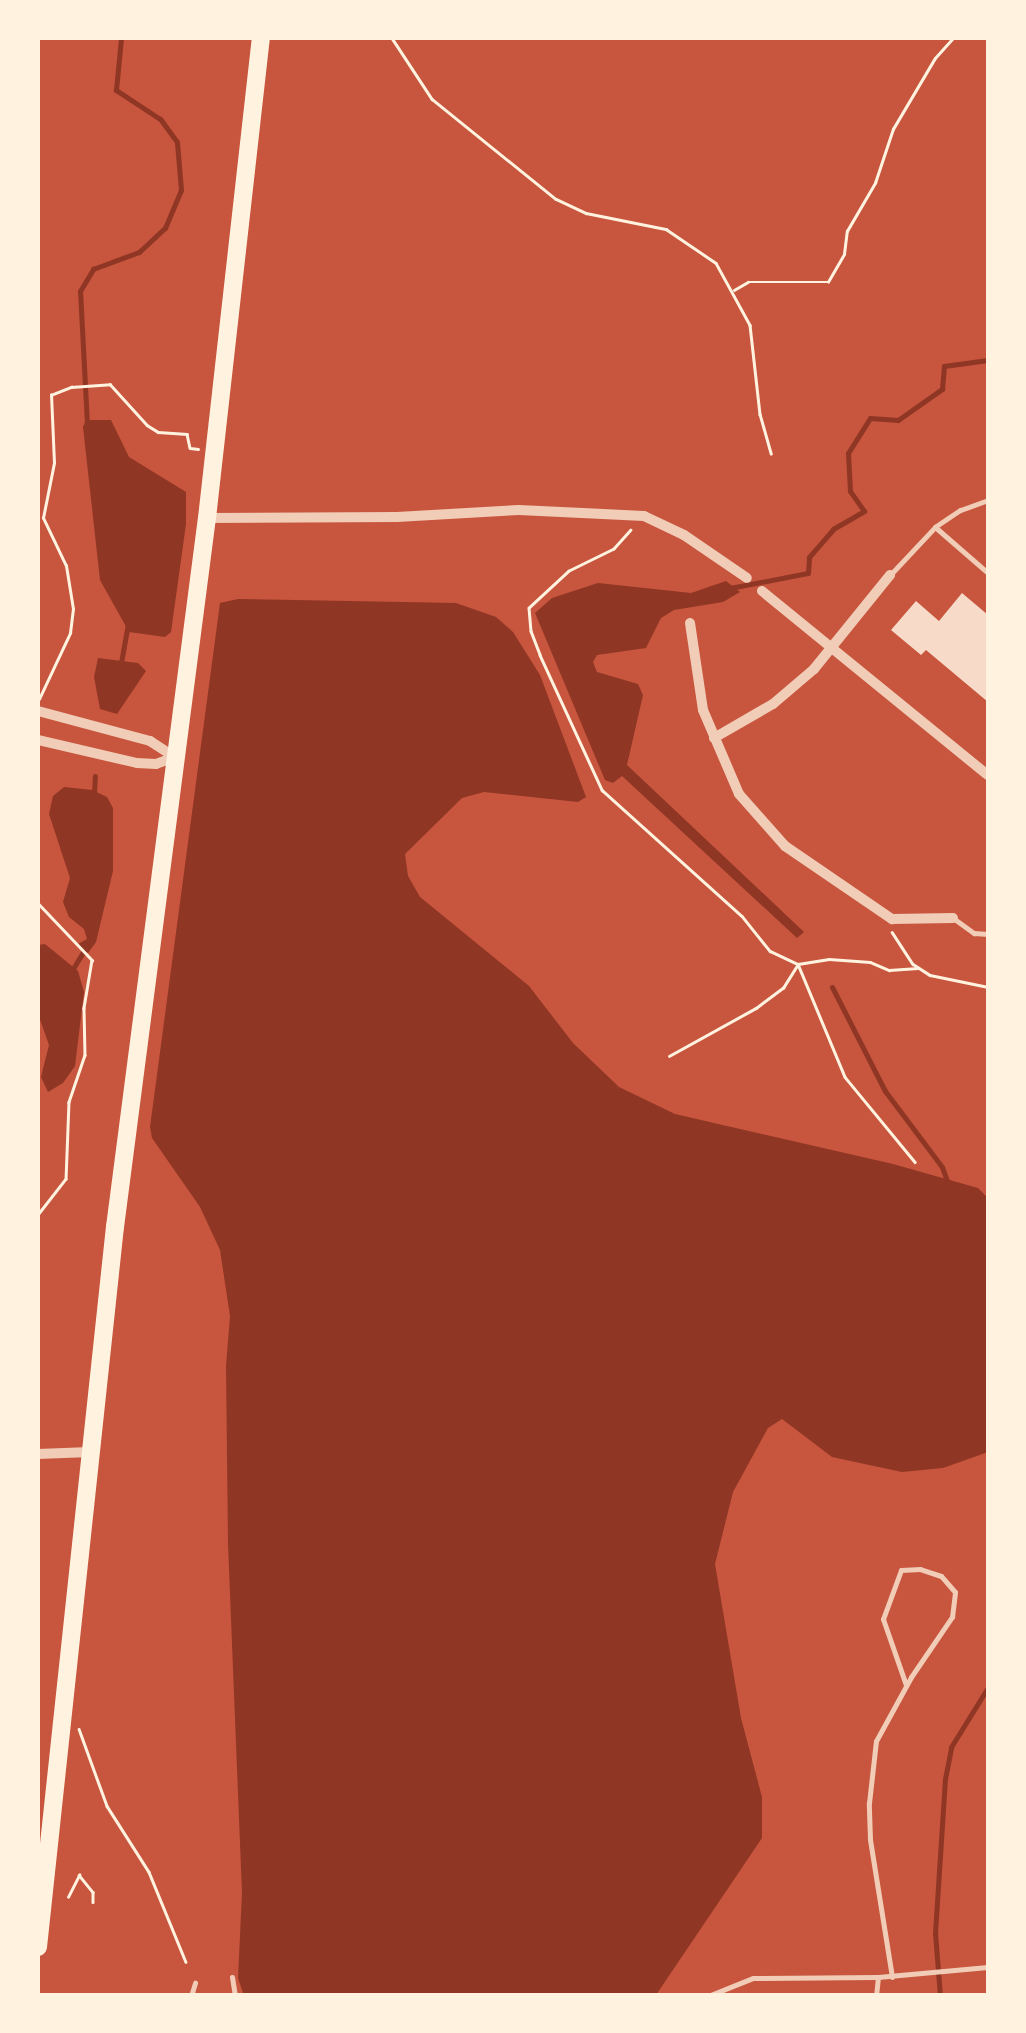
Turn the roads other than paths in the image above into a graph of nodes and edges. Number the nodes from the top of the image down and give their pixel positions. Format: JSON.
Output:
{"nodes":[{"id":1,"x":261,"y":38,"type":"edge"},
{"id":2,"x":988,"y":500,"type":"edge"},
{"id":3,"x":207,"y":518,"type":"junction"},
{"id":4,"x":935,"y":527,"type":"junction"},
{"id":5,"x":988,"y":573,"type":"edge"},
{"id":6,"x":890,"y":575,"type":"joint"},
{"id":7,"x":747,"y":578,"type":"joint"},
{"id":8,"x":762,"y":590,"type":"joint"},
{"id":9,"x":690,"y":624,"type":"dead end"},
{"id":10,"x":832,"y":646,"type":"junction"},
{"id":11,"x":38,"y":711,"type":"edge"},
{"id":12,"x":714,"y":738,"type":"junction"},
{"id":13,"x":38,"y":740,"type":"edge"},
{"id":14,"x":175,"y":756,"type":"junction"},
{"id":15,"x":988,"y":775,"type":"edge"},
{"id":16,"x":953,"y":918,"type":"joint"},
{"id":17,"x":988,"y":934,"type":"edge"},
{"id":18,"x":90,"y":1452,"type":"junction"},
{"id":19,"x":38,"y":1454,"type":"edge"},
{"id":20,"x":906,"y":1685,"type":"junction"},
{"id":21,"x":38,"y":1946,"type":"edge"},
{"id":22,"x":988,"y":1967,"type":"edge"},
{"id":23,"x":232,"y":1976,"type":"dead end"},
{"id":24,"x":878,"y":1977,"type":"junction"},
{"id":25,"x":892,"y":1977,"type":"junction"},
{"id":26,"x":196,"y":1983,"type":"dead end"},
{"id":27,"x":191,"y":1996,"type":"edge"},
{"id":28,"x":235,"y":1996,"type":"edge"},
{"id":29,"x":708,"y":1996,"type":"edge"},
{"id":30,"x":876,"y":1996,"type":"edge"}],
"edges":[{"from":1,"to":3,"type":"main road"},
{"from":2,"to":4,"type":"lane"},
{"from":3,"to":7,"type":"street"},
{"from":3,"to":14,"type":"main road"},
{"from":4,"to":5,"type":"lane"},
{"from":4,"to":6,"type":"lane"},
{"from":6,"to":10,"type":"street"},
{"from":7,"to":8,"type":"lane"},
{"from":8,"to":10,"type":"street"},
{"from":9,"to":12,"type":"street"},
{"from":10,"to":12,"type":"street"},
{"from":10,"to":15,"type":"street"},
{"from":11,"to":14,"type":"street"},
{"from":12,"to":16,"type":"street"},
{"from":13,"to":14,"type":"street"},
{"from":14,"to":18,"type":"main road"},
{"from":16,"to":17,"type":"lane"},
{"from":18,"to":19,"type":"street"},
{"from":18,"to":21,"type":"main road"},
{"from":20,"to":20,"type":"lane"},
{"from":20,"to":25,"type":"lane"},
{"from":22,"to":25,"type":"lane"},
{"from":23,"to":28,"type":"lane"},
{"from":24,"to":25,"type":"lane"},
{"from":24,"to":29,"type":"lane"},
{"from":24,"to":30,"type":"lane"},
{"from":26,"to":27,"type":"lane"}]}
